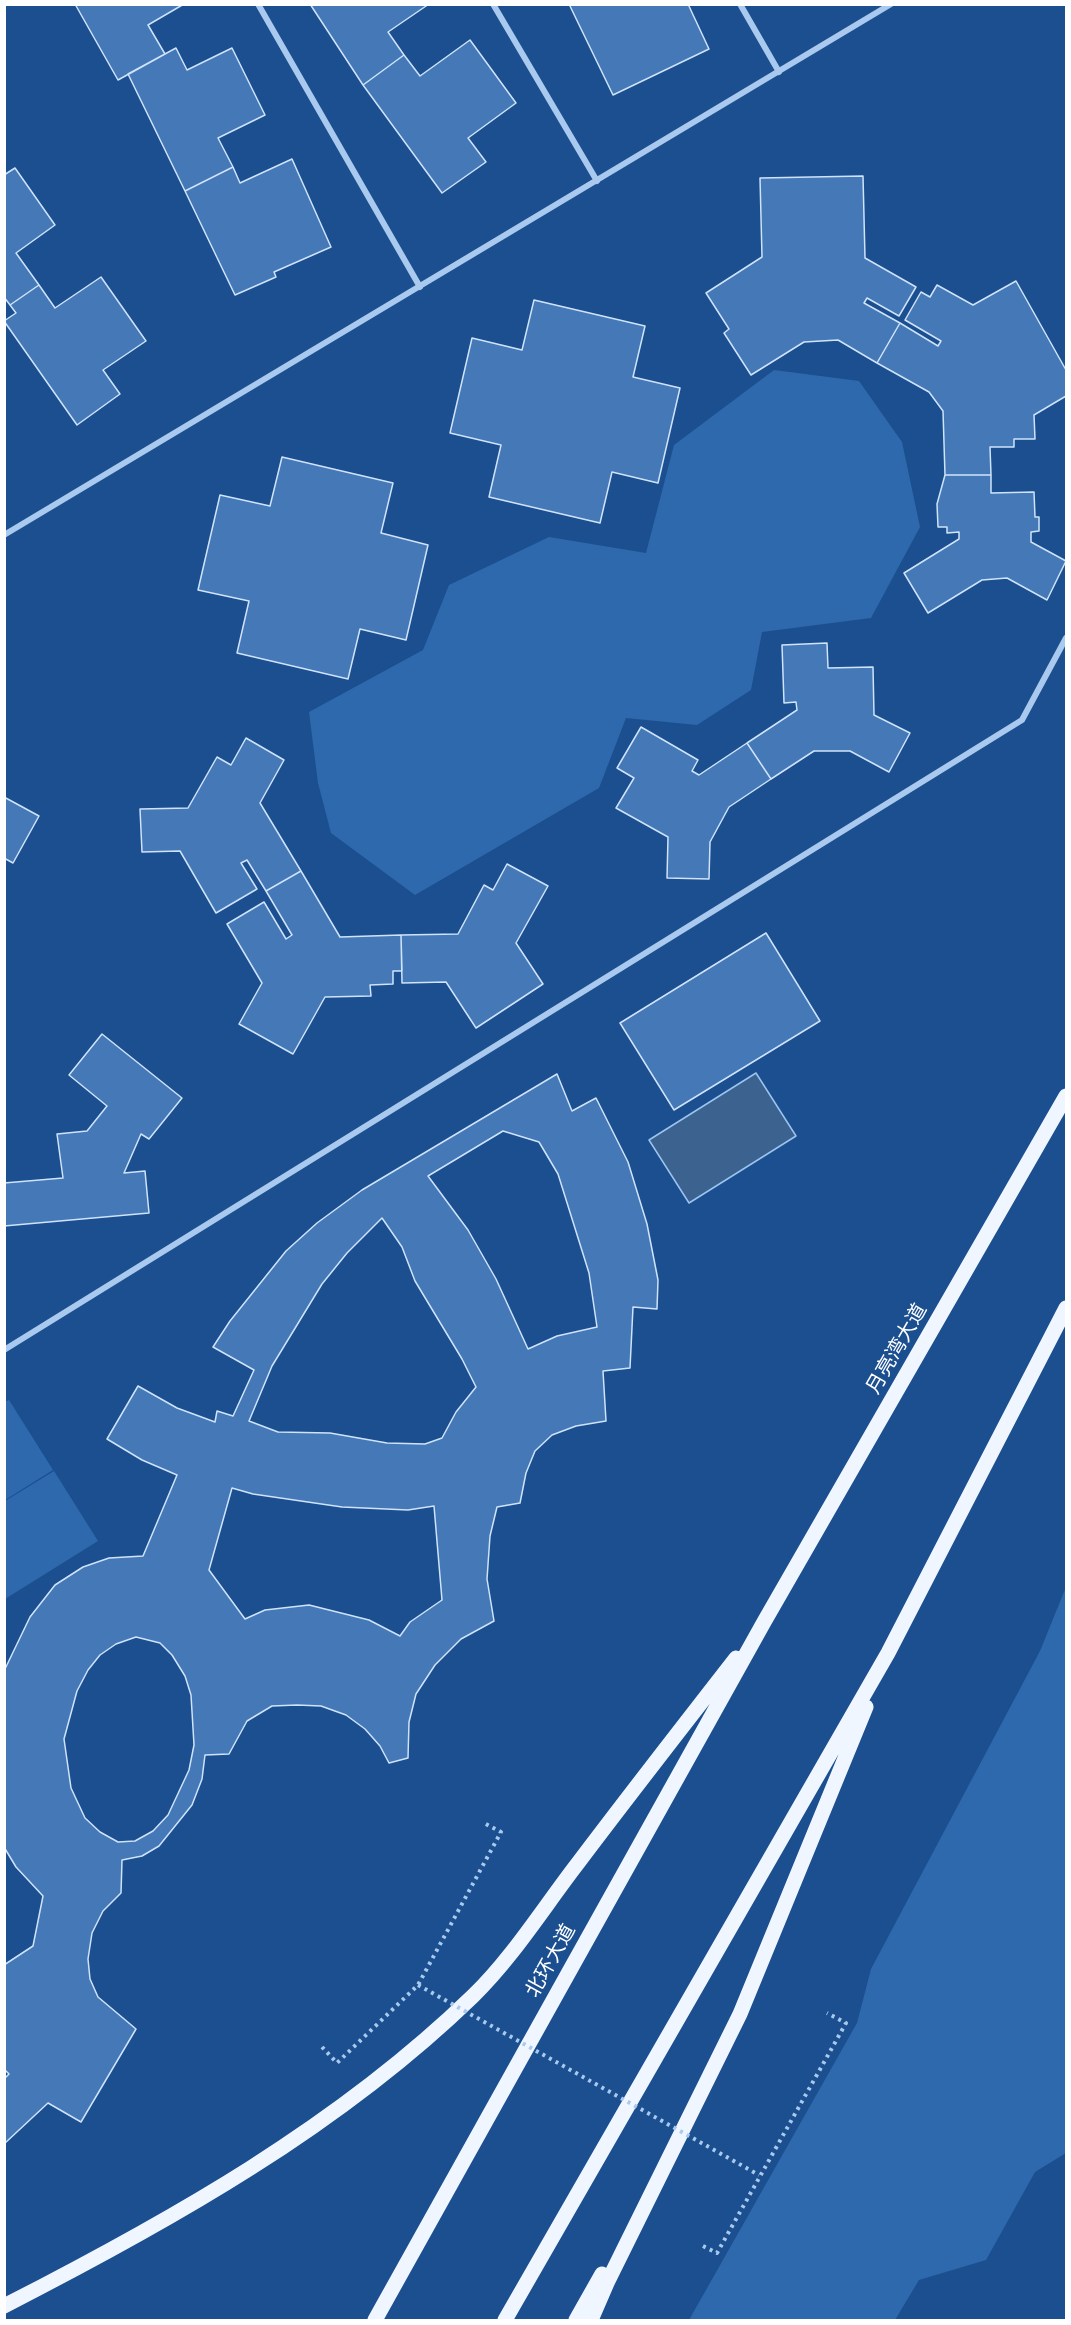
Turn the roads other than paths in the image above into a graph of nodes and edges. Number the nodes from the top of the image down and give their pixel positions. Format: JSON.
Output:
{"nodes":[{"id":1,"x":258,"y":4,"type":"edge"},
{"id":2,"x":493,"y":4,"type":"edge"},
{"id":3,"x":740,"y":4,"type":"edge"},
{"id":4,"x":891,"y":4,"type":"edge"},
{"id":5,"x":779,"y":72,"type":"junction"},
{"id":6,"x":597,"y":181,"type":"junction"},
{"id":7,"x":420,"y":286,"type":"junction"},
{"id":8,"x":4,"y":535,"type":"edge"},
{"id":9,"x":1066,"y":638,"type":"edge"},
{"id":10,"x":1066,"y":1096,"type":"edge"},
{"id":11,"x":1066,"y":1308,"type":"edge"},
{"id":12,"x":4,"y":1350,"type":"edge"},
{"id":13,"x":764,"y":1622,"type":"junction"},
{"id":14,"x":888,"y":1653,"type":"junction"},
{"id":15,"x":711,"y":2077,"type":"junction"},
{"id":16,"x":4,"y":2306,"type":"edge"},
{"id":17,"x":375,"y":2320,"type":"edge"},
{"id":18,"x":505,"y":2320,"type":"edge"},
{"id":19,"x":576,"y":2320,"type":"edge"},
{"id":20,"x":591,"y":2320,"type":"edge"}],
"edges":[{"from":1,"to":7,"type":"street"},
{"from":2,"to":6,"type":"street"},
{"from":3,"to":5,"type":"street"},
{"from":4,"to":5,"type":"street"},
{"from":5,"to":6,"type":"street"},
{"from":6,"to":7,"type":"street"},
{"from":7,"to":8,"type":"street"},
{"from":9,"to":12,"type":"street"},
{"from":10,"to":13,"type":"main road","name":"月亮湾大道"},
{"from":11,"to":14,"type":"main road"},
{"from":13,"to":16,"type":"main road"},
{"from":13,"to":17,"type":"main road","name":"北环大道"},
{"from":14,"to":15,"type":"main road"},
{"from":14,"to":18,"type":"main road"},
{"from":15,"to":19,"type":"main road"},
{"from":15,"to":20,"type":"main road"}]}
